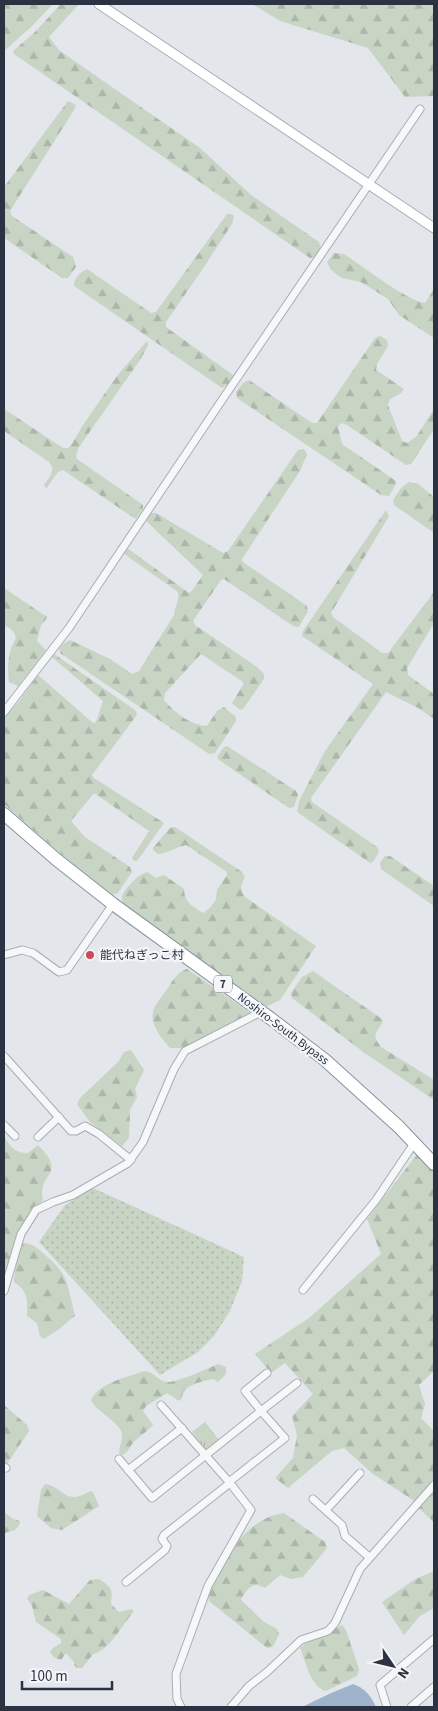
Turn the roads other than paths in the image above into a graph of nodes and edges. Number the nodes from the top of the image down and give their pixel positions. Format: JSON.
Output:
{"nodes":[{"id":1,"x":99,"y":4,"type":"edge"},
{"id":2,"x":420,"y":110,"type":"dead end"},
{"id":3,"x":370,"y":184,"type":"junction"},
{"id":4,"x":434,"y":228,"type":"edge"},
{"id":5,"x":4,"y":712,"type":"edge"},
{"id":6,"x":4,"y":814,"type":"edge"},
{"id":7,"x":113,"y":904,"type":"junction"},
{"id":8,"x":4,"y":955,"type":"edge"},
{"id":9,"x":261,"y":1012,"type":"junction"},
{"id":10,"x":4,"y":1056,"type":"edge"},
{"id":11,"x":59,"y":1117,"type":"junction"},
{"id":12,"x":4,"y":1125,"type":"edge"},
{"id":13,"x":16,"y":1136,"type":"dead end"},
{"id":14,"x":38,"y":1137,"type":"dead end"},
{"id":15,"x":415,"y":1142,"type":"junction"},
{"id":16,"x":131,"y":1160,"type":"junction"},
{"id":17,"x":434,"y":1164,"type":"edge"},
{"id":18,"x":303,"y":1290,"type":"dead end"},
{"id":19,"x":4,"y":1291,"type":"edge"},
{"id":20,"x":266,"y":1373,"type":"dead end"},
{"id":21,"x":298,"y":1383,"type":"dead end"},
{"id":22,"x":161,"y":1405,"type":"dead end"},
{"id":23,"x":261,"y":1411,"type":"junction"},
{"id":24,"x":182,"y":1428,"type":"junction"},
{"id":25,"x":205,"y":1454,"type":"junction"},
{"id":26,"x":118,"y":1459,"type":"dead end"},
{"id":27,"x":128,"y":1470,"type":"junction"},
{"id":28,"x":360,"y":1473,"type":"dead end"},
{"id":29,"x":230,"y":1482,"type":"junction"},
{"id":30,"x":434,"y":1485,"type":"edge"},
{"id":31,"x":314,"y":1499,"type":"dead end"},
{"id":32,"x":326,"y":1510,"type":"junction"},
{"id":33,"x":370,"y":1556,"type":"junction"},
{"id":34,"x":126,"y":1582,"type":"dead end"},
{"id":35,"x":434,"y":1639,"type":"edge"},
{"id":36,"x":434,"y":1687,"type":"edge"},
{"id":37,"x":181,"y":1707,"type":"edge"},
{"id":38,"x":231,"y":1707,"type":"edge"},
{"id":39,"x":387,"y":1707,"type":"edge"},
{"id":40,"x":411,"y":1707,"type":"edge"}],
"edges":[{"from":1,"to":3,"type":"street"},
{"from":2,"to":3,"type":"street"},
{"from":3,"to":4,"type":"street"},
{"from":3,"to":5,"type":"street"},
{"from":6,"to":7,"type":"highway","name":"Noshiro-South Bypass","number":"7"},
{"from":7,"to":8,"type":"street"},
{"from":7,"to":9,"type":"highway","name":"Noshiro-South Bypass","number":"7"},
{"from":9,"to":15,"type":"highway","name":"Noshiro-South Bypass","number":"7"},
{"from":9,"to":16,"type":"street"},
{"from":10,"to":11,"type":"street"},
{"from":11,"to":14,"type":"street"},
{"from":11,"to":16,"type":"street"},
{"from":12,"to":13,"type":"street"},
{"from":15,"to":17,"type":"highway","name":"Noshiro-South Bypass","number":"7"},
{"from":15,"to":18,"type":"street"},
{"from":16,"to":19,"type":"street"},
{"from":20,"to":23,"type":"street"},
{"from":21,"to":23,"type":"street"},
{"from":22,"to":24,"type":"street"},
{"from":23,"to":25,"type":"street"},
{"from":23,"to":29,"type":"street"},
{"from":24,"to":25,"type":"street"},
{"from":24,"to":27,"type":"street"},
{"from":25,"to":27,"type":"street"},
{"from":25,"to":29,"type":"street"},
{"from":26,"to":27,"type":"street"},
{"from":28,"to":32,"type":"street"},
{"from":29,"to":34,"type":"street"},
{"from":29,"to":37,"type":"street"},
{"from":30,"to":33,"type":"street"},
{"from":31,"to":32,"type":"street"},
{"from":32,"to":33,"type":"street"},
{"from":33,"to":38,"type":"street"},
{"from":35,"to":39,"type":"street"},
{"from":36,"to":40,"type":"street"}]}
